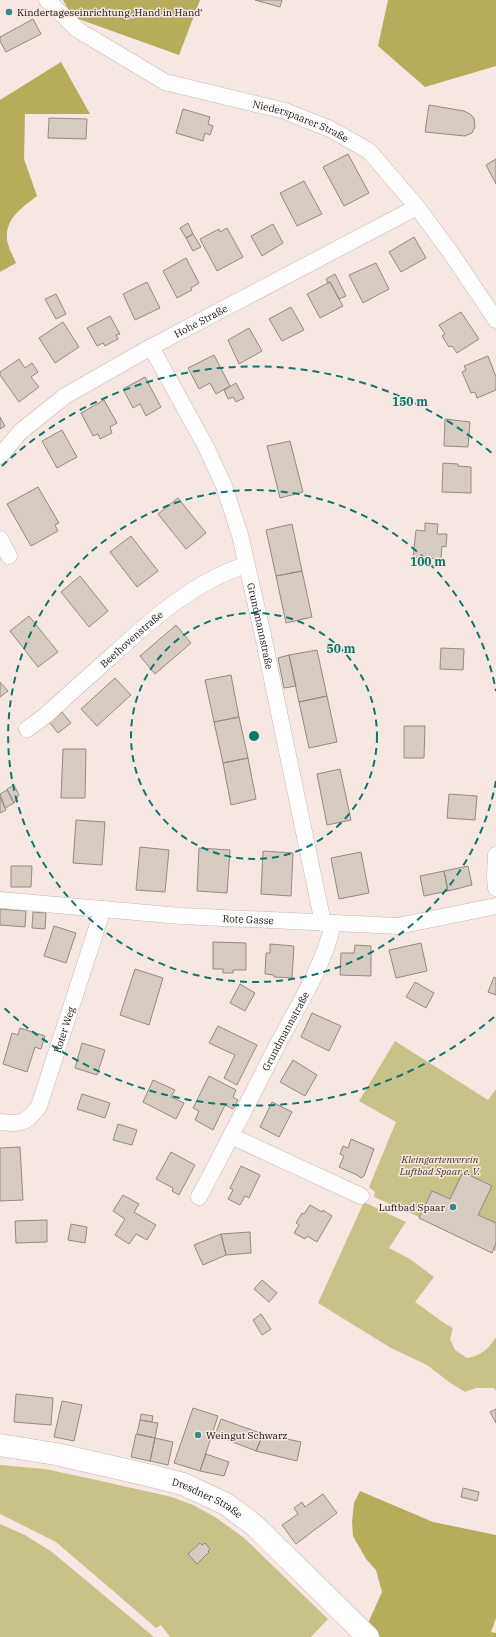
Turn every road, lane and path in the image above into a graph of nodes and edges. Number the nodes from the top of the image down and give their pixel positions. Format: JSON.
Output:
{"nodes":[{"id":1,"x":47,"y":0,"type":"edge"},
{"id":2,"x":417,"y":206,"type":"junction"},
{"id":3,"x":496,"y":320,"type":"edge"},
{"id":4,"x":151,"y":347,"type":"junction"},
{"id":5,"x":0,"y":456,"type":"edge"},
{"id":6,"x":0,"y":538,"type":"edge"},
{"id":7,"x":9,"y":556,"type":"dead end"},
{"id":8,"x":246,"y":565,"type":"junction"},
{"id":9,"x":27,"y":729,"type":"dead end"},
{"id":10,"x":496,"y":855,"type":"edge"},
{"id":11,"x":496,"y":888,"type":"edge"},
{"id":12,"x":0,"y":900,"type":"edge"},
{"id":13,"x":496,"y":906,"type":"edge"},
{"id":14,"x":103,"y":909,"type":"junction"},
{"id":15,"x":328,"y":923,"type":"junction"},
{"id":16,"x":0,"y":1122,"type":"edge"},
{"id":17,"x":232,"y":1136,"type":"junction"},
{"id":18,"x":361,"y":1196,"type":"dead end"},
{"id":19,"x":199,"y":1197,"type":"dead end"},
{"id":20,"x":0,"y":1445,"type":"edge"},
{"id":21,"x":368,"y":1637,"type":"edge"}],
"edges":[{"from":1,"to":2,"type":"street","name":"Niederspaarer Straße"},
{"from":2,"to":3,"type":"street","name":"Niederspaarer Straße"},
{"from":2,"to":4,"type":"street","name":"Hohe Straße"},
{"from":4,"to":5,"type":"street","name":"Hohe Straße"},
{"from":4,"to":8,"type":"street","name":"Grundmannstraße"},
{"from":6,"to":7,"type":"street"},
{"from":8,"to":9,"type":"street","name":"Beethovenstraße"},
{"from":8,"to":15,"type":"street","name":"Grundmannstraße"},
{"from":10,"to":11,"type":"street"},
{"from":12,"to":14,"type":"street","name":"Rote Gasse"},
{"from":13,"to":15,"type":"street","name":"Rote Gasse"},
{"from":14,"to":15,"type":"street","name":"Rote Gasse"},
{"from":14,"to":16,"type":"street","name":"Roter Weg"},
{"from":15,"to":17,"type":"street","name":"Grundmannstraße"},
{"from":17,"to":18,"type":"street"},
{"from":17,"to":19,"type":"street","name":"Grundmannstraße"},
{"from":20,"to":21,"type":"main road","name":"Dresdner Straße"}]}
